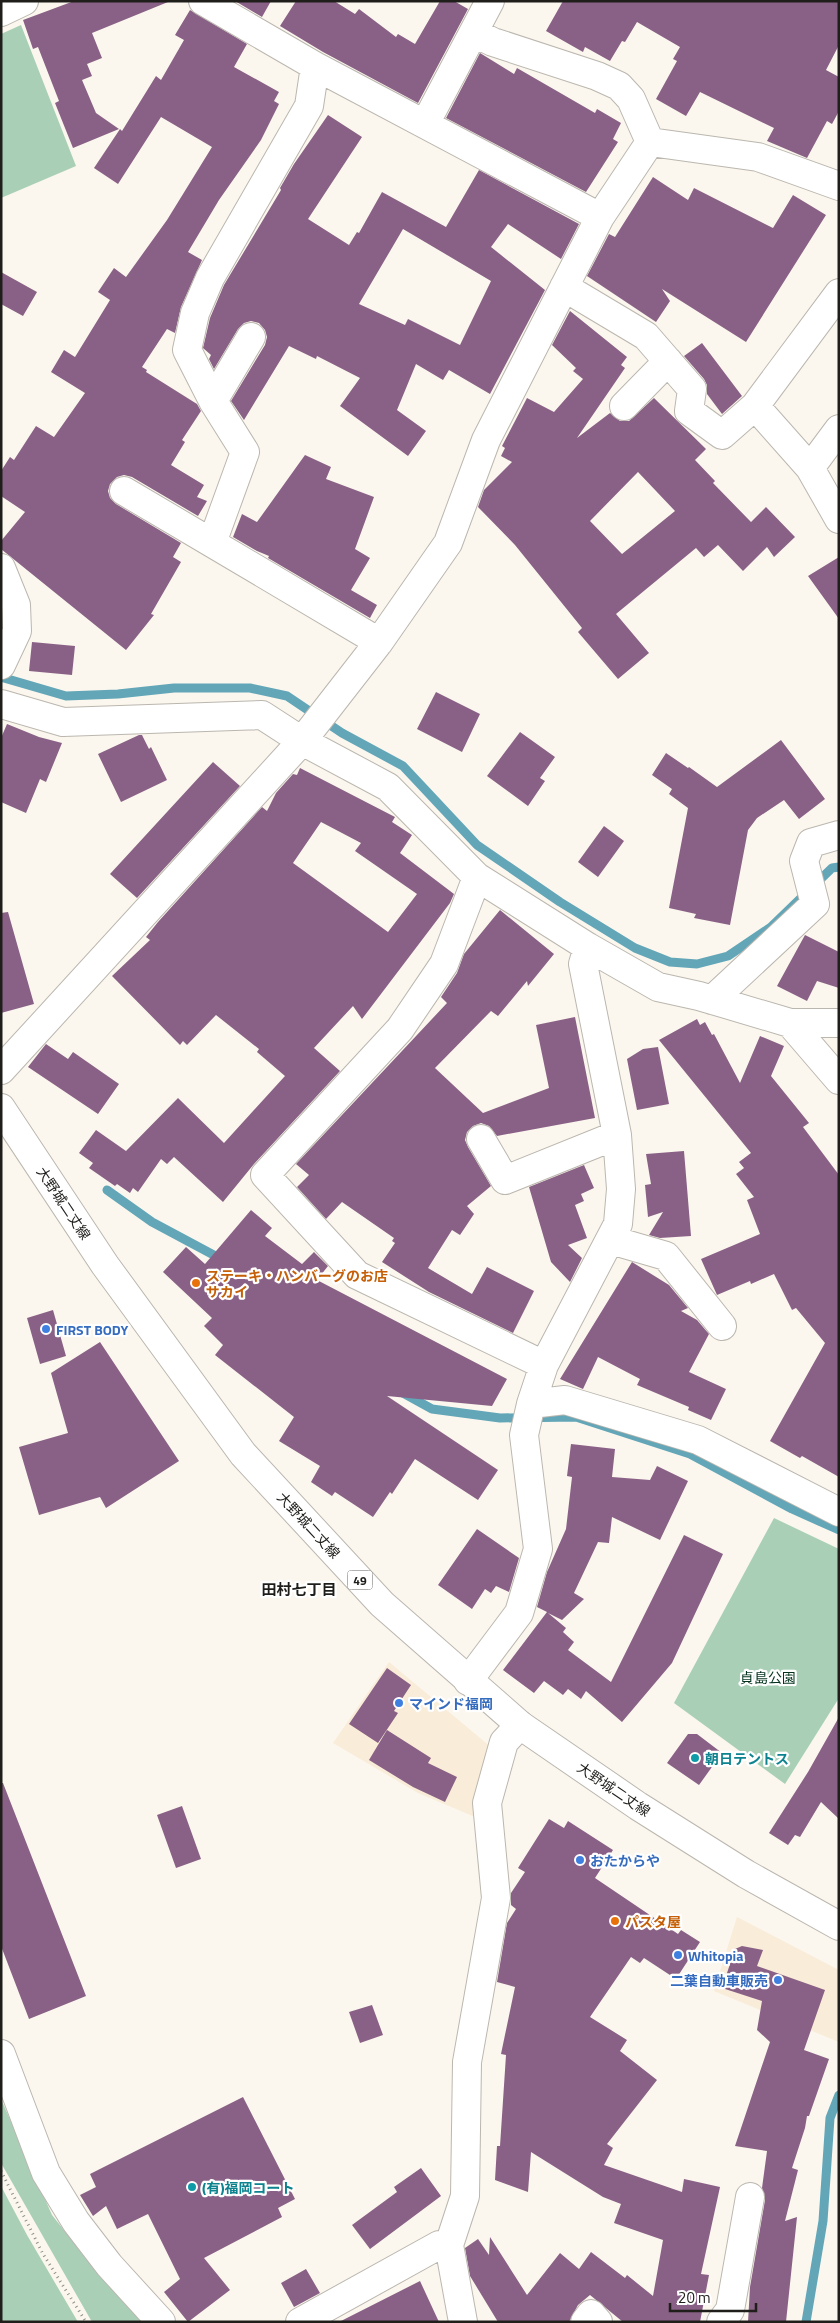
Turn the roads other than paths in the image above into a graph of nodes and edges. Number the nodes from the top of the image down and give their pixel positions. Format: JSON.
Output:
{"nodes":[{"id":1,"x":24,"y":1,"type":"edge"},
{"id":2,"x":203,"y":1,"type":"edge"},
{"id":3,"x":490,"y":1,"type":"edge"},
{"id":4,"x":1,"y":12,"type":"edge"},
{"id":5,"x":474,"y":32,"type":"junction"},
{"id":6,"x":315,"y":66,"type":"junction"},
{"id":7,"x":425,"y":124,"type":"junction"},
{"id":8,"x":650,"y":142,"type":"junction"},
{"id":9,"x":839,"y":186,"type":"edge"},
{"id":10,"x":600,"y":217,"type":"junction"},
{"id":11,"x":564,"y":287,"type":"junction"},
{"id":12,"x":839,"y":294,"type":"edge"},
{"id":13,"x":251,"y":337,"type":"dead end"},
{"id":14,"x":668,"y":361,"type":"junction"},
{"id":15,"x":213,"y":401,"type":"junction"},
{"id":16,"x":624,"y":406,"type":"dead end"},
{"id":17,"x":755,"y":406,"type":"junction"},
{"id":18,"x":839,"y":429,"type":"edge"},
{"id":19,"x":810,"y":468,"type":"junction"},
{"id":20,"x":124,"y":491,"type":"dead end"},
{"id":21,"x":839,"y":519,"type":"edge"},
{"id":22,"x":212,"y":543,"type":"junction"},
{"id":23,"x":1,"y":568,"type":"edge"},
{"id":24,"x":379,"y":642,"type":"junction"},
{"id":25,"x":2,"y":663,"type":"edge"},
{"id":26,"x":1,"y":704,"type":"edge"},
{"id":27,"x":305,"y":737,"type":"junction"},
{"id":28,"x":839,"y":835,"type":"edge"},
{"id":29,"x":478,"y":877,"type":"junction"},
{"id":30,"x":588,"y":946,"type":"junction"},
{"id":31,"x":712,"y":1000,"type":"junction"},
{"id":32,"x":790,"y":1023,"type":"junction"},
{"id":33,"x":839,"y":1023,"type":"edge"},
{"id":34,"x":1,"y":1070,"type":"edge"},
{"id":35,"x":839,"y":1080,"type":"edge"},
{"id":36,"x":1,"y":1108,"type":"edge"},
{"id":37,"x":617,"y":1135,"type":"junction"},
{"id":38,"x":481,"y":1139,"type":"dead end"},
{"id":39,"x":611,"y":1240,"type":"junction"},
{"id":40,"x":722,"y":1326,"type":"dead end"},
{"id":41,"x":544,"y":1365,"type":"junction"},
{"id":42,"x":531,"y":1404,"type":"junction"},
{"id":43,"x":839,"y":1512,"type":"edge"},
{"id":44,"x":468,"y":1681,"type":"junction"},
{"id":45,"x":520,"y":1725,"type":"junction"},
{"id":46,"x":839,"y":1926,"type":"edge"},
{"id":47,"x":1,"y":2054,"type":"edge"},
{"id":48,"x":750,"y":2197,"type":"dead end"},
{"id":49,"x":449,"y":2245,"type":"junction"},
{"id":50,"x":460,"y":2320,"type":"edge"},
{"id":51,"x":161,"y":2322,"type":"edge"},
{"id":52,"x":300,"y":2322,"type":"edge"},
{"id":53,"x":585,"y":2322,"type":"edge"},
{"id":54,"x":598,"y":2322,"type":"edge"},
{"id":55,"x":721,"y":2322,"type":"edge"}],
"edges":[{"from":1,"to":4,"type":"street"},
{"from":2,"to":6,"type":"street"},
{"from":3,"to":5,"type":"street"},
{"from":5,"to":7,"type":"street"},
{"from":5,"to":8,"type":"street"},
{"from":6,"to":7,"type":"street"},
{"from":6,"to":15,"type":"street"},
{"from":7,"to":10,"type":"street"},
{"from":8,"to":9,"type":"street"},
{"from":8,"to":10,"type":"street"},
{"from":10,"to":11,"type":"street"},
{"from":11,"to":14,"type":"street"},
{"from":11,"to":24,"type":"street"},
{"from":12,"to":17,"type":"street"},
{"from":13,"to":15,"type":"street"},
{"from":14,"to":16,"type":"street"},
{"from":14,"to":17,"type":"street"},
{"from":15,"to":22,"type":"street"},
{"from":17,"to":19,"type":"street"},
{"from":18,"to":19,"type":"street"},
{"from":19,"to":21,"type":"street"},
{"from":20,"to":22,"type":"street"},
{"from":22,"to":24,"type":"street"},
{"from":23,"to":25,"type":"street"},
{"from":24,"to":27,"type":"street"},
{"from":26,"to":27,"type":"street"},
{"from":27,"to":29,"type":"street"},
{"from":27,"to":34,"type":"street"},
{"from":28,"to":31,"type":"street"},
{"from":29,"to":30,"type":"street"},
{"from":29,"to":41,"type":"street"},
{"from":30,"to":31,"type":"street"},
{"from":30,"to":37,"type":"street"},
{"from":31,"to":32,"type":"street"},
{"from":32,"to":33,"type":"street"},
{"from":32,"to":35,"type":"street"},
{"from":36,"to":44,"type":"street","name":"大野城二丈線","number":"49"},
{"from":37,"to":38,"type":"street"},
{"from":37,"to":39,"type":"street"},
{"from":39,"to":40,"type":"street"},
{"from":39,"to":41,"type":"street"},
{"from":41,"to":42,"type":"street"},
{"from":42,"to":43,"type":"street"},
{"from":42,"to":44,"type":"street"},
{"from":44,"to":45,"type":"street","name":"大野城二丈線","number":"49"},
{"from":45,"to":46,"type":"street","name":"大野城二丈線","number":"49"},
{"from":45,"to":49,"type":"street"},
{"from":47,"to":51,"type":"street"},
{"from":48,"to":55,"type":"street"},
{"from":49,"to":50,"type":"street"},
{"from":49,"to":52,"type":"street"},
{"from":53,"to":54,"type":"street"}]}
